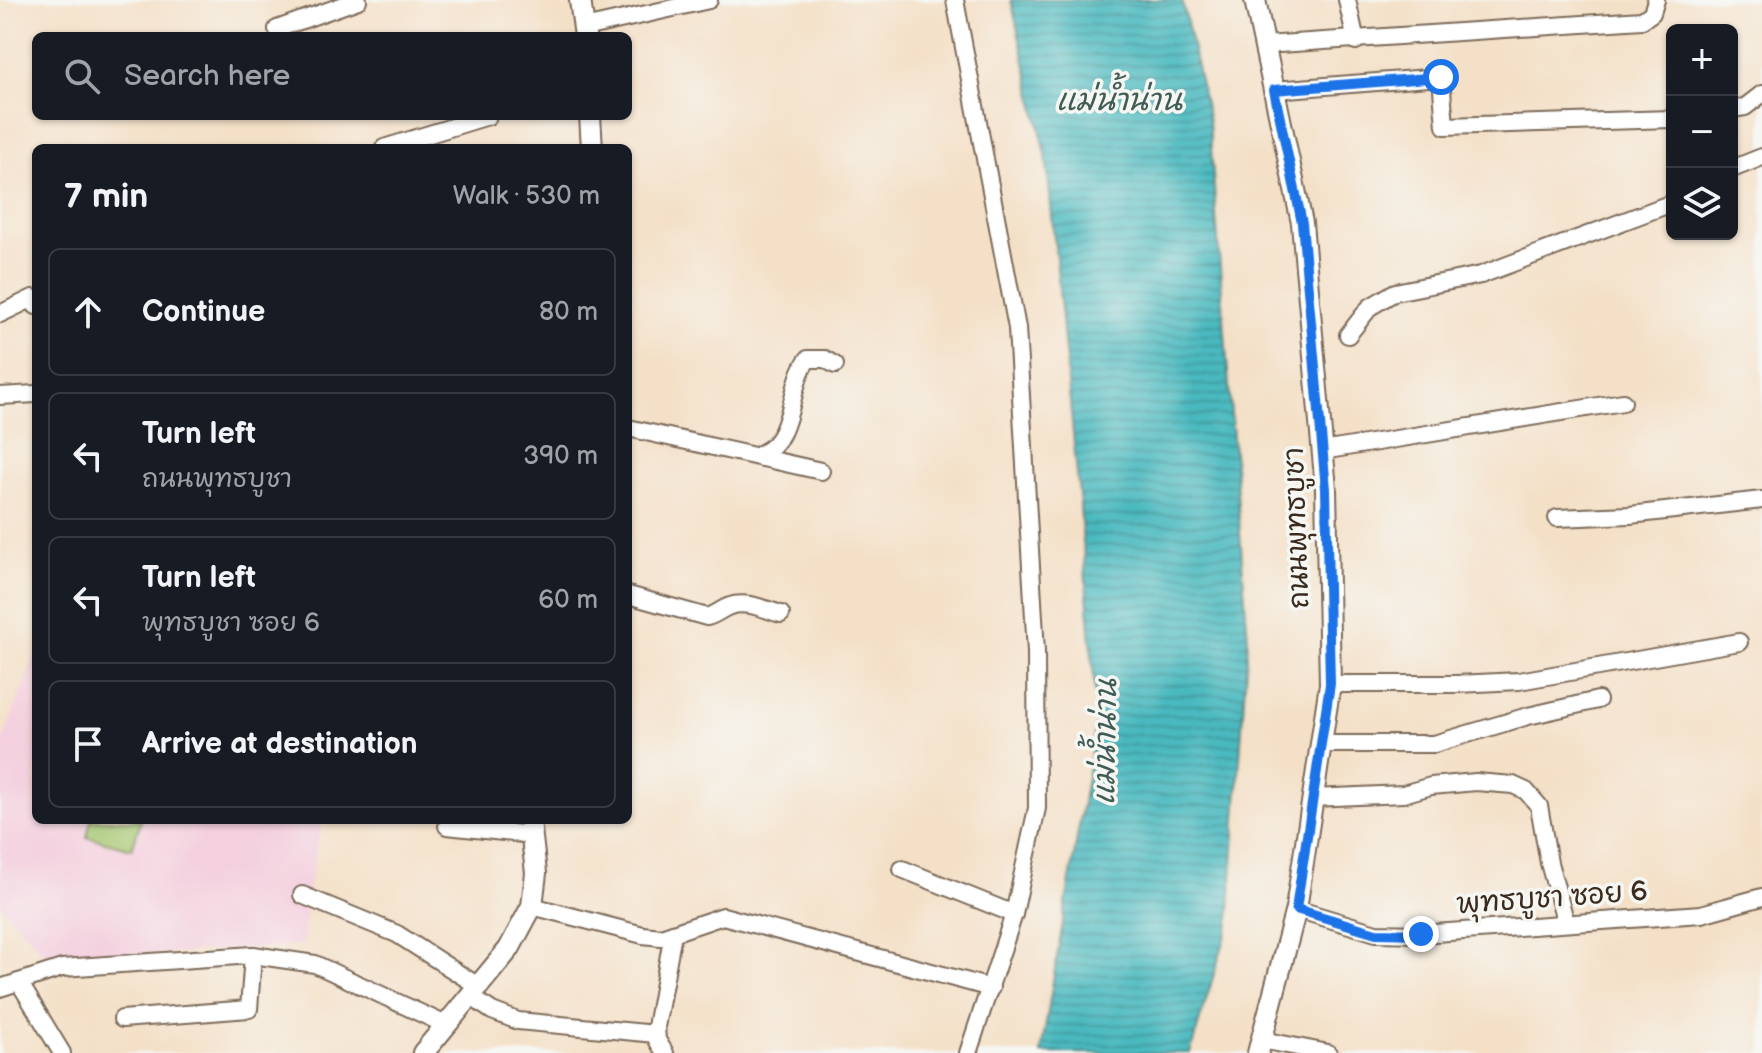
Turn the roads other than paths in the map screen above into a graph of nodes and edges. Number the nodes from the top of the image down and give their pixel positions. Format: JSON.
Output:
{"nodes":[{"id":1,"x":358,"y":0,"type":"edge"},
{"id":2,"x":580,"y":0,"type":"edge"},
{"id":3,"x":709,"y":0,"type":"edge"},
{"id":4,"x":955,"y":0,"type":"edge"},
{"id":5,"x":1255,"y":0,"type":"edge"},
{"id":6,"x":1347,"y":0,"type":"edge"},
{"id":7,"x":1656,"y":0,"type":"edge"},
{"id":8,"x":277,"y":29,"type":"dead end"},
{"id":9,"x":585,"y":32,"type":"edge"},
{"id":10,"x":1356,"y":41,"type":"junction"},
{"id":11,"x":1264,"y":45,"type":"junction"},
{"id":12,"x":1274,"y":90,"type":"junction"},
{"id":13,"x":1762,"y":94,"type":"edge"},
{"id":14,"x":1738,"y":108,"type":"edge"},
{"id":15,"x":1666,"y":119,"type":"edge"},
{"id":16,"x":475,"y":120,"type":"edge"},
{"id":17,"x":590,"y":120,"type":"edge"},
{"id":18,"x":397,"y":144,"type":"edge"},
{"id":19,"x":592,"y":144,"type":"edge"},
{"id":20,"x":1762,"y":157,"type":"edge"},
{"id":21,"x":1734,"y":168,"type":"edge"},
{"id":22,"x":1666,"y":205,"type":"edge"},
{"id":23,"x":32,"y":298,"type":"edge"},
{"id":24,"x":0,"y":314,"type":"edge"},
{"id":25,"x":1348,"y":335,"type":"dead end"},
{"id":26,"x":835,"y":365,"type":"dead end"},
{"id":27,"x":32,"y":394,"type":"edge"},
{"id":28,"x":0,"y":396,"type":"edge"},
{"id":29,"x":1623,"y":402,"type":"dead end"},
{"id":30,"x":632,"y":429,"type":"edge"},
{"id":31,"x":1322,"y":451,"type":"junction"},
{"id":32,"x":761,"y":458,"type":"junction"},
{"id":33,"x":821,"y":471,"type":"dead end"},
{"id":34,"x":1762,"y":500,"type":"edge"},
{"id":35,"x":1557,"y":518,"type":"dead end"},
{"id":36,"x":632,"y":596,"type":"edge"},
{"id":37,"x":781,"y":614,"type":"dead end"},
{"id":38,"x":1739,"y":642,"type":"dead end"},
{"id":39,"x":1330,"y":684,"type":"junction"},
{"id":40,"x":1598,"y":700,"type":"dead end"},
{"id":41,"x":1321,"y":744,"type":"junction"},
{"id":42,"x":1313,"y":798,"type":"junction"},
{"id":43,"x":447,"y":826,"type":"dead end"},
{"id":44,"x":531,"y":828,"type":"edge"},
{"id":45,"x":902,"y":869,"type":"dead end"},
{"id":46,"x":302,"y":895,"type":"dead end"},
{"id":47,"x":1762,"y":897,"type":"edge"},
{"id":48,"x":532,"y":906,"type":"junction"},
{"id":49,"x":1296,"y":909,"type":"junction"},
{"id":50,"x":1014,"y":914,"type":"junction"},
{"id":51,"x":1566,"y":923,"type":"junction"},
{"id":52,"x":673,"y":933,"type":"junction"},
{"id":53,"x":253,"y":955,"type":"junction"},
{"id":54,"x":19,"y":982,"type":"junction"},
{"id":55,"x":0,"y":988,"type":"edge"},
{"id":56,"x":991,"y":988,"type":"junction"},
{"id":57,"x":474,"y":991,"type":"junction"},
{"id":58,"x":122,"y":1019,"type":"dead end"},
{"id":59,"x":446,"y":1025,"type":"junction"},
{"id":60,"x":656,"y":1034,"type":"junction"},
{"id":61,"x":1260,"y":1046,"type":"edge"},
{"id":62,"x":62,"y":1053,"type":"edge"},
{"id":63,"x":423,"y":1053,"type":"edge"},
{"id":64,"x":665,"y":1053,"type":"edge"},
{"id":65,"x":968,"y":1053,"type":"edge"},
{"id":66,"x":1328,"y":1053,"type":"edge"}],
"edges":[{"from":1,"to":8,"type":"street"},
{"from":2,"to":9,"type":"street"},
{"from":3,"to":9,"type":"street"},
{"from":4,"to":50,"type":"street"},
{"from":5,"to":11,"type":"street","name":"ถนนพุทธบูชา"},
{"from":6,"to":10,"type":"street"},
{"from":7,"to":10,"type":"street"},
{"from":10,"to":11,"type":"street"},
{"from":11,"to":12,"type":"street","name":"ถนนพุทธบูชา"},
{"from":12,"to":15,"type":"street"},
{"from":12,"to":31,"type":"street","name":"ถนนพุทธบูชา"},
{"from":13,"to":14,"type":"street"},
{"from":16,"to":18,"type":"street"},
{"from":17,"to":19,"type":"street"},
{"from":20,"to":21,"type":"street"},
{"from":22,"to":25,"type":"street"},
{"from":23,"to":24,"type":"street"},
{"from":26,"to":32,"type":"street"},
{"from":27,"to":28,"type":"street"},
{"from":29,"to":31,"type":"street"},
{"from":30,"to":32,"type":"street"},
{"from":31,"to":39,"type":"street","name":"ถนนพุทธบูชา"},
{"from":32,"to":33,"type":"street"},
{"from":34,"to":35,"type":"street"},
{"from":36,"to":37,"type":"street"},
{"from":38,"to":39,"type":"street"},
{"from":39,"to":41,"type":"street","name":"ถนนพุทธบูชา"},
{"from":40,"to":41,"type":"street"},
{"from":41,"to":42,"type":"street","name":"ถนนพุทธบูชา"},
{"from":42,"to":49,"type":"street","name":"ถนนพุทธบูชา"},
{"from":42,"to":51,"type":"street"},
{"from":43,"to":44,"type":"street"},
{"from":44,"to":48,"type":"street"},
{"from":45,"to":50,"type":"street"},
{"from":46,"to":57,"type":"street"},
{"from":47,"to":51,"type":"street","name":"พุทธบูชา ซอย 6"},
{"from":48,"to":52,"type":"street"},
{"from":48,"to":57,"type":"street"},
{"from":49,"to":51,"type":"street","name":"พุทธบูชา ซอย 6"},
{"from":49,"to":61,"type":"street","name":"ถนนพุทธบูชา"},
{"from":50,"to":56,"type":"street"},
{"from":52,"to":56,"type":"street"},
{"from":52,"to":60,"type":"street"},
{"from":53,"to":54,"type":"street"},
{"from":53,"to":58,"type":"street"},
{"from":53,"to":59,"type":"street"},
{"from":54,"to":55,"type":"street"},
{"from":54,"to":62,"type":"street"},
{"from":56,"to":65,"type":"street"},
{"from":57,"to":59,"type":"street"},
{"from":57,"to":60,"type":"street"},
{"from":59,"to":63,"type":"street"},
{"from":60,"to":64,"type":"street"},
{"from":61,"to":66,"type":"street"}]}
